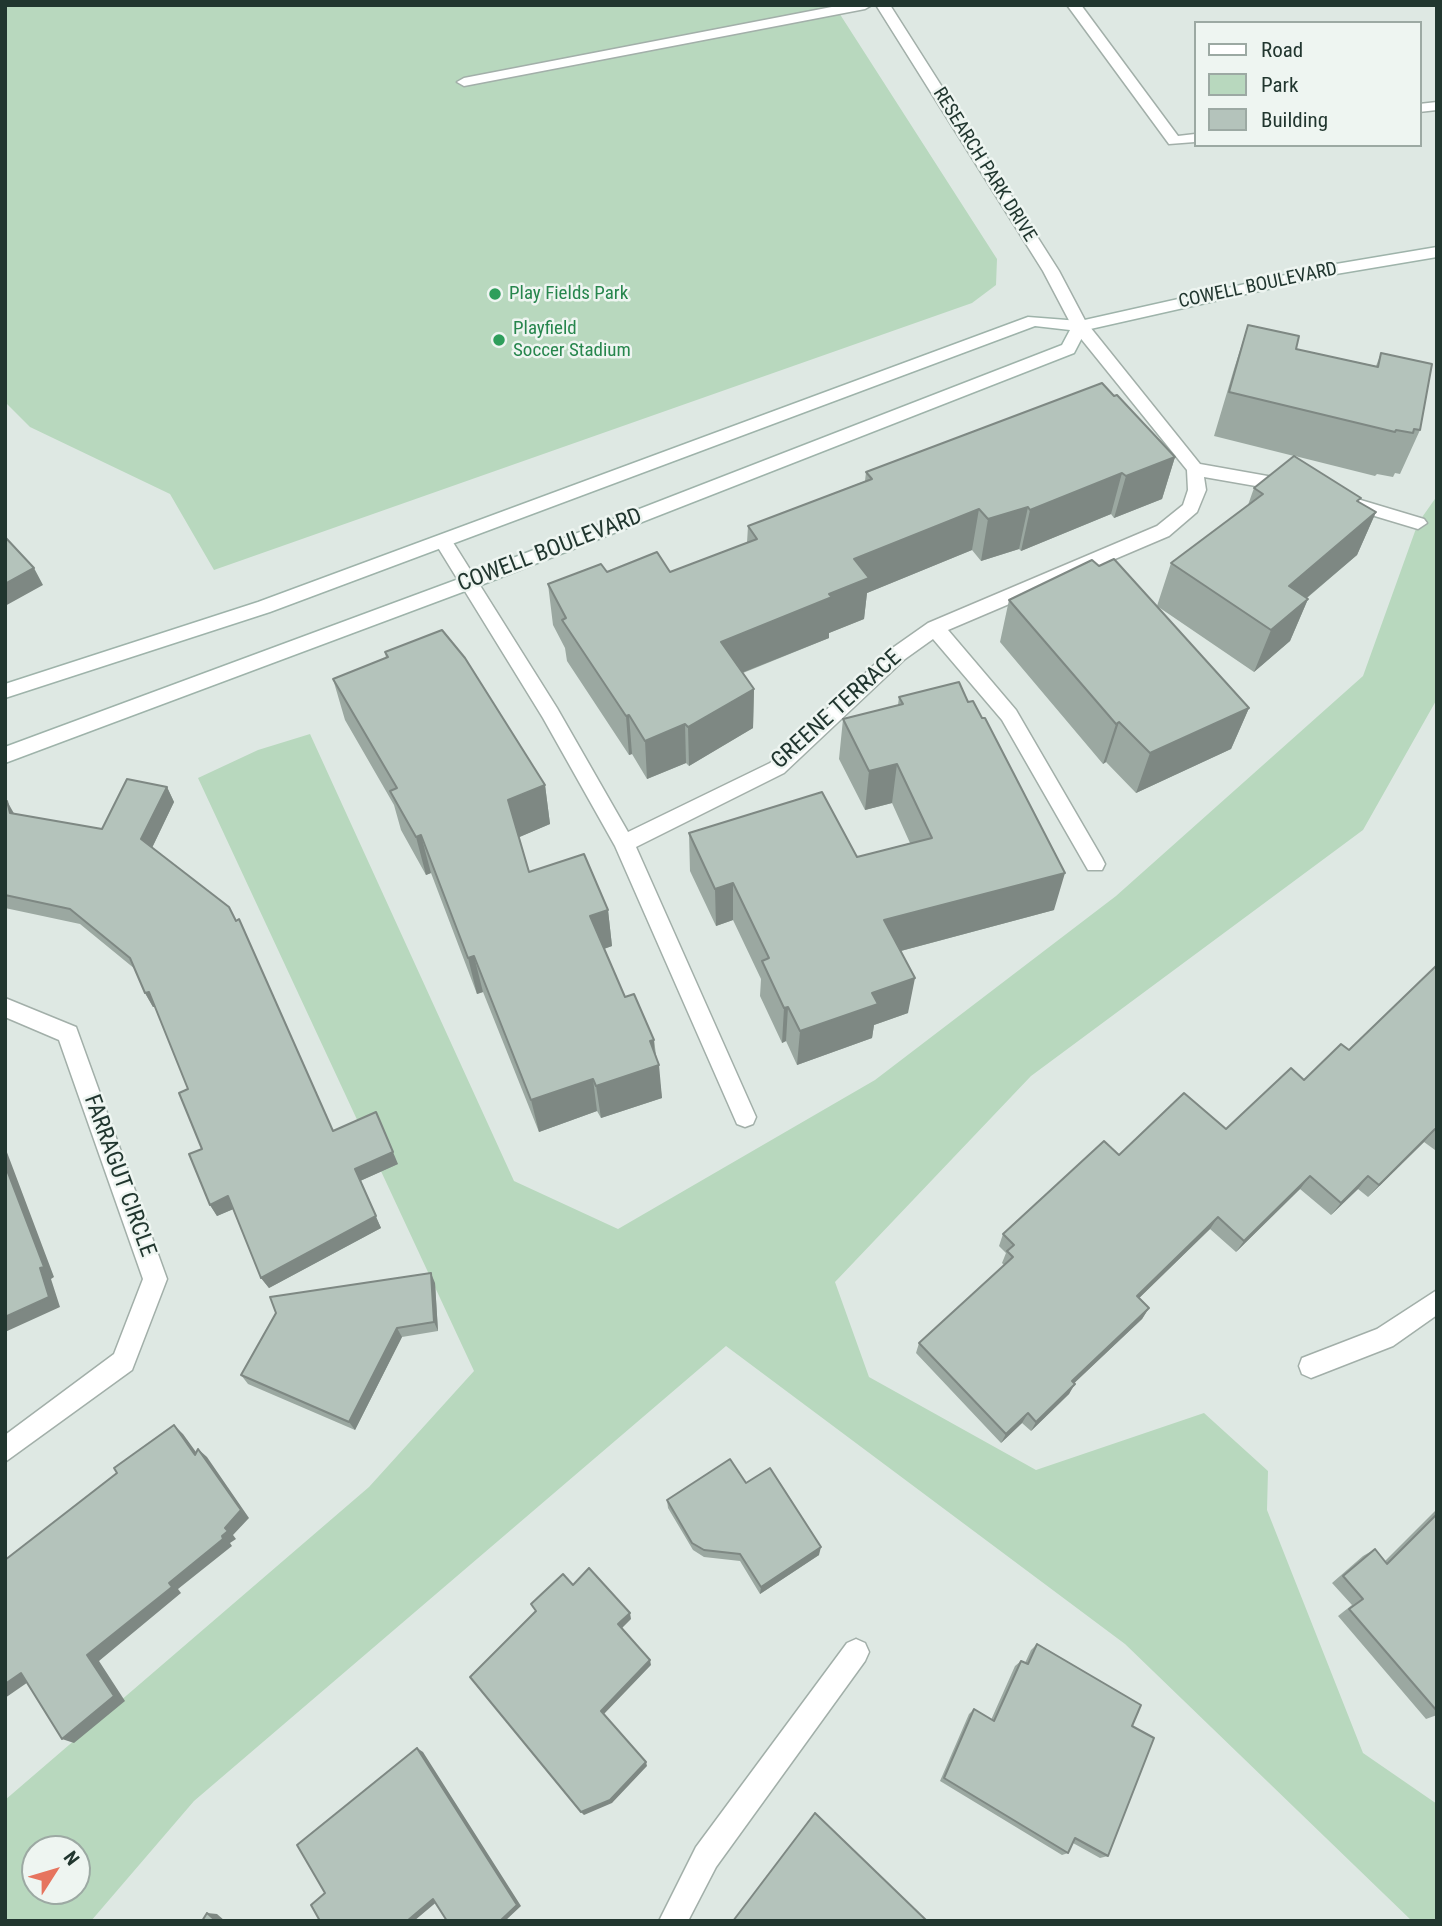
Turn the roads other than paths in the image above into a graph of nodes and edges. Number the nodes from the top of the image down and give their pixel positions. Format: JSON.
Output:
{"nodes":[{"id":1,"x":865,"y":5,"type":"edge"},
{"id":2,"x":883,"y":5,"type":"edge"},
{"id":3,"x":1074,"y":5,"type":"edge"},
{"id":4,"x":464,"y":82,"type":"dead end"},
{"id":5,"x":1194,"y":138,"type":"edge"},
{"id":6,"x":1437,"y":252,"type":"edge"},
{"id":7,"x":1080,"y":326,"type":"junction"},
{"id":8,"x":1195,"y":469,"type":"junction"},
{"id":9,"x":1418,"y":523,"type":"dead end"},
{"id":10,"x":443,"y":541,"type":"junction"},
{"id":11,"x":470,"y":582,"type":"junction"},
{"id":12,"x":935,"y":628,"type":"junction"},
{"id":13,"x":5,"y":691,"type":"edge"},
{"id":14,"x":5,"y":755,"type":"edge"},
{"id":15,"x":624,"y":843,"type":"junction"},
{"id":16,"x":1095,"y":864,"type":"dead end"},
{"id":17,"x":5,"y":1007,"type":"edge"},
{"id":18,"x":745,"y":1116,"type":"dead end"},
{"id":19,"x":1437,"y":1301,"type":"edge"},
{"id":20,"x":1311,"y":1366,"type":"dead end"},
{"id":21,"x":5,"y":1450,"type":"edge"},
{"id":22,"x":856,"y":1652,"type":"dead end"},
{"id":23,"x":673,"y":1921,"type":"edge"}],
"edges":[{"from":1,"to":4,"type":"street"},
{"from":2,"to":7,"type":"street","name":"RESEARCH PARK DRIVE"},
{"from":3,"to":5,"type":"street"},
{"from":6,"to":7,"type":"street","name":"COWELL BOULEVARD"},
{"from":7,"to":8,"type":"street"},
{"from":7,"to":10,"type":"street","name":"COWELL BOULEVARD"},
{"from":7,"to":11,"type":"street","name":"COWELL BOULEVARD"},
{"from":8,"to":9,"type":"street"},
{"from":8,"to":12,"type":"street","name":"GREENE TERRACE"},
{"from":10,"to":11,"type":"street"},
{"from":10,"to":13,"type":"street","name":"COWELL BOULEVARD"},
{"from":11,"to":14,"type":"street","name":"COWELL BOULEVARD"},
{"from":11,"to":15,"type":"street"},
{"from":12,"to":15,"type":"street","name":"GREENE TERRACE"},
{"from":12,"to":16,"type":"street"},
{"from":15,"to":18,"type":"street"},
{"from":17,"to":21,"type":"street","name":"FARRAGUT CIRCLE"},
{"from":19,"to":20,"type":"street"},
{"from":22,"to":23,"type":"street"}]}
